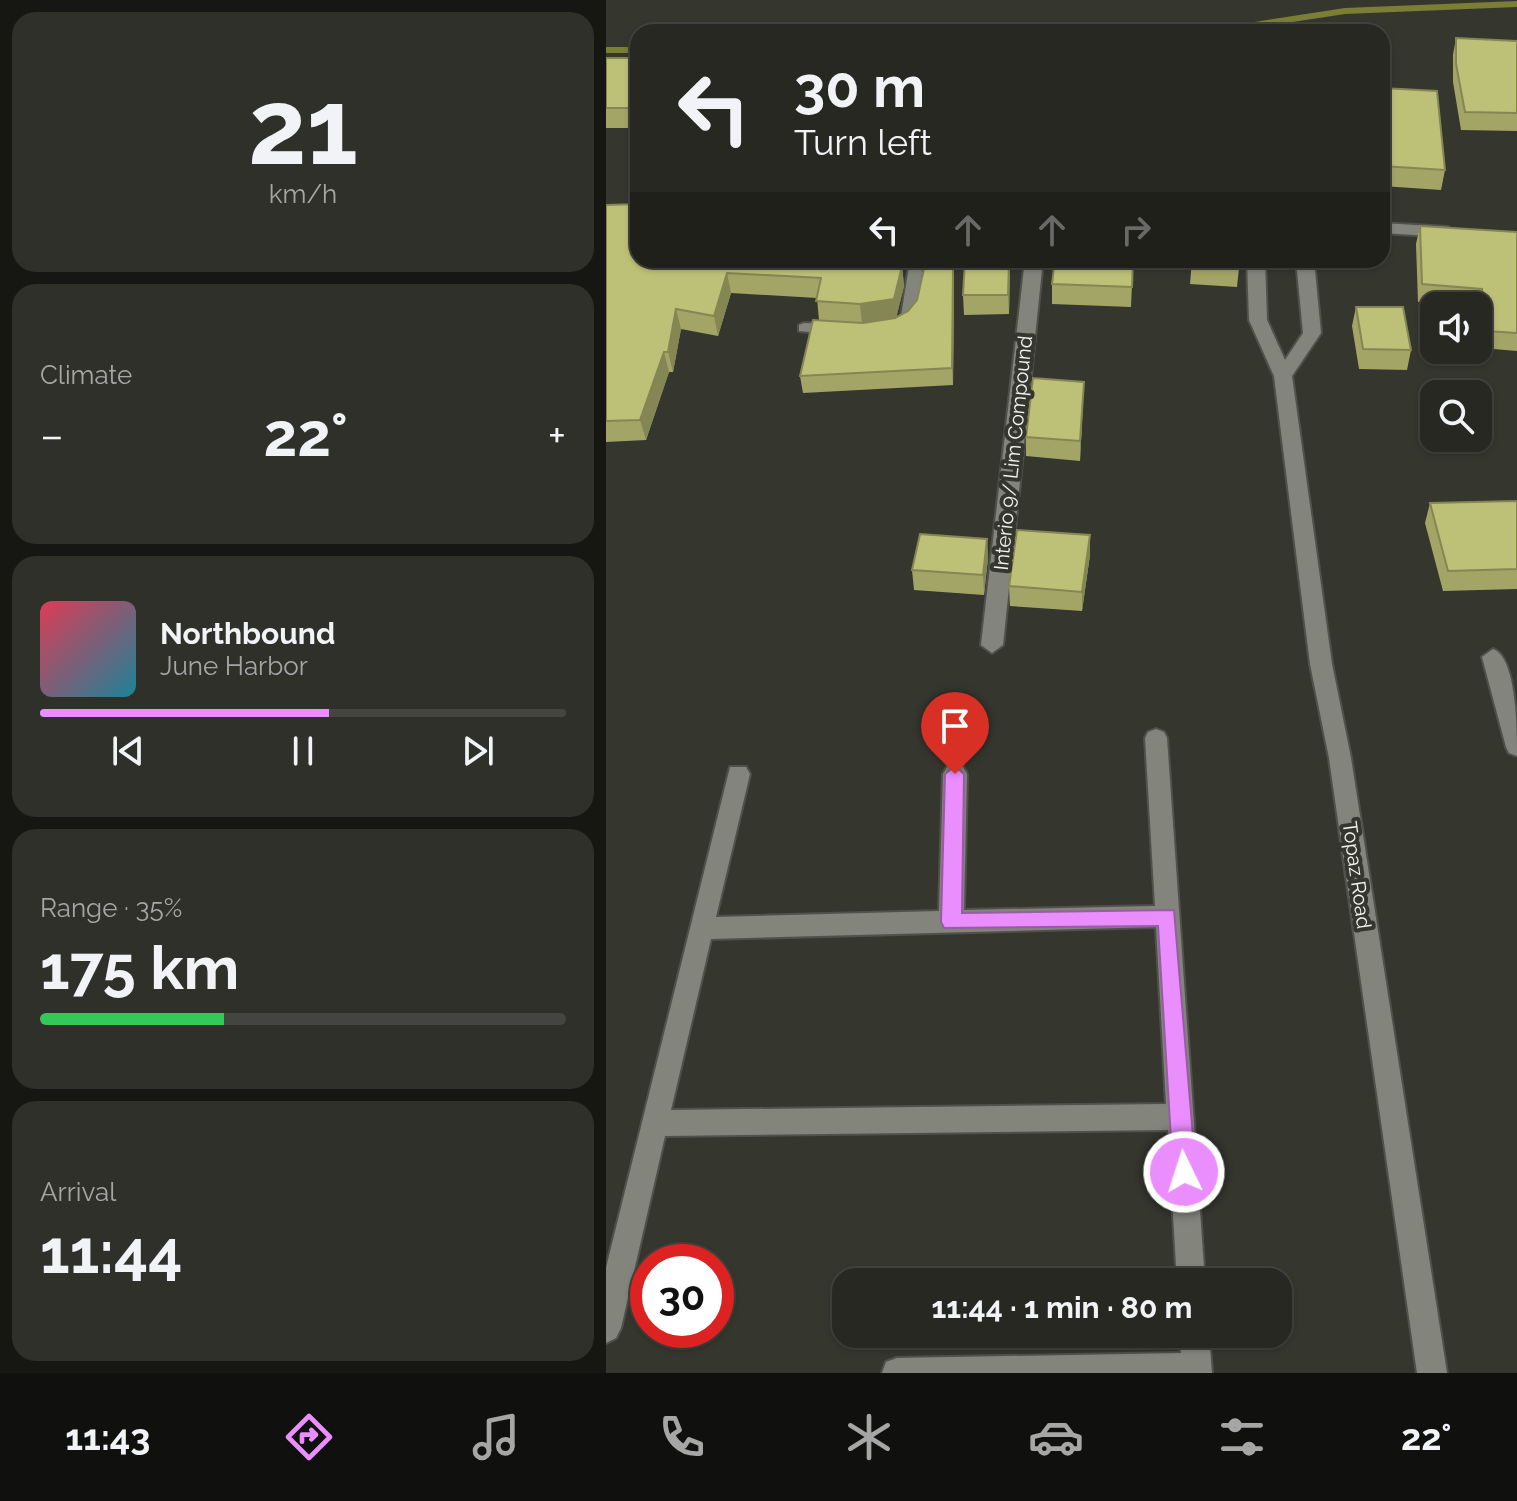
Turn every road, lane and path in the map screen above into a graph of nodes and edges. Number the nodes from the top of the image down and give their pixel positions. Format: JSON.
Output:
{"nodes":[{"id":1,"x":1390,"y":228,"type":"edge"},
{"id":2,"x":1472,"y":233,"type":"edge"},
{"id":3,"x":916,"y":268,"type":"edge"},
{"id":4,"x":1033,"y":268,"type":"edge"},
{"id":5,"x":1256,"y":268,"type":"edge"},
{"id":6,"x":1306,"y":268,"type":"edge"},
{"id":7,"x":804,"y":328,"type":"dead end"},
{"id":8,"x":845,"y":330,"type":"edge"},
{"id":9,"x":887,"y":332,"type":"edge"},
{"id":10,"x":1283,"y":376,"type":"junction"},
{"id":11,"x":992,"y":645,"type":"dead end"},
{"id":12,"x":1493,"y":657,"type":"dead end"},
{"id":13,"x":1156,"y":738,"type":"dead end"},
{"id":14,"x":1517,"y":747,"type":"edge"},
{"id":15,"x":738,"y":774,"type":"dead end"},
{"id":16,"x":955,"y":774,"type":"dead end"},
{"id":17,"x":1167,"y":916,"type":"junction"},
{"id":18,"x":951,"y":922,"type":"junction"},
{"id":19,"x":701,"y":928,"type":"junction"},
{"id":20,"x":1181,"y":1117,"type":"junction"},
{"id":21,"x":656,"y":1123,"type":"junction"},
{"id":22,"x":1190,"y":1268,"type":"edge"},
{"id":23,"x":606,"y":1328,"type":"edge"},
{"id":24,"x":1195,"y":1348,"type":"edge"},
{"id":25,"x":1197,"y":1370,"type":"edge"},
{"id":26,"x":897,"y":1373,"type":"edge"},
{"id":27,"x":1432,"y":1373,"type":"edge"}],
"edges":[{"from":1,"to":2,"type":"street"},
{"from":3,"to":9,"type":"lane"},
{"from":4,"to":11,"type":"street","name":"Interio 9/ Lim Compound"},
{"from":5,"to":10,"type":"street","name":"Topaz Road"},
{"from":6,"to":10,"type":"street"},
{"from":7,"to":8,"type":"lane"},
{"from":10,"to":27,"type":"street","name":"Topaz Road"},
{"from":12,"to":14,"type":"street"},
{"from":13,"to":17,"type":"street"},
{"from":15,"to":19,"type":"street"},
{"from":16,"to":18,"type":"street"},
{"from":17,"to":18,"type":"street"},
{"from":17,"to":20,"type":"street"},
{"from":18,"to":19,"type":"street"},
{"from":19,"to":21,"type":"street"},
{"from":20,"to":21,"type":"street"},
{"from":20,"to":22,"type":"street"},
{"from":21,"to":23,"type":"street"},
{"from":24,"to":25,"type":"street"},
{"from":25,"to":26,"type":"street"}]}
